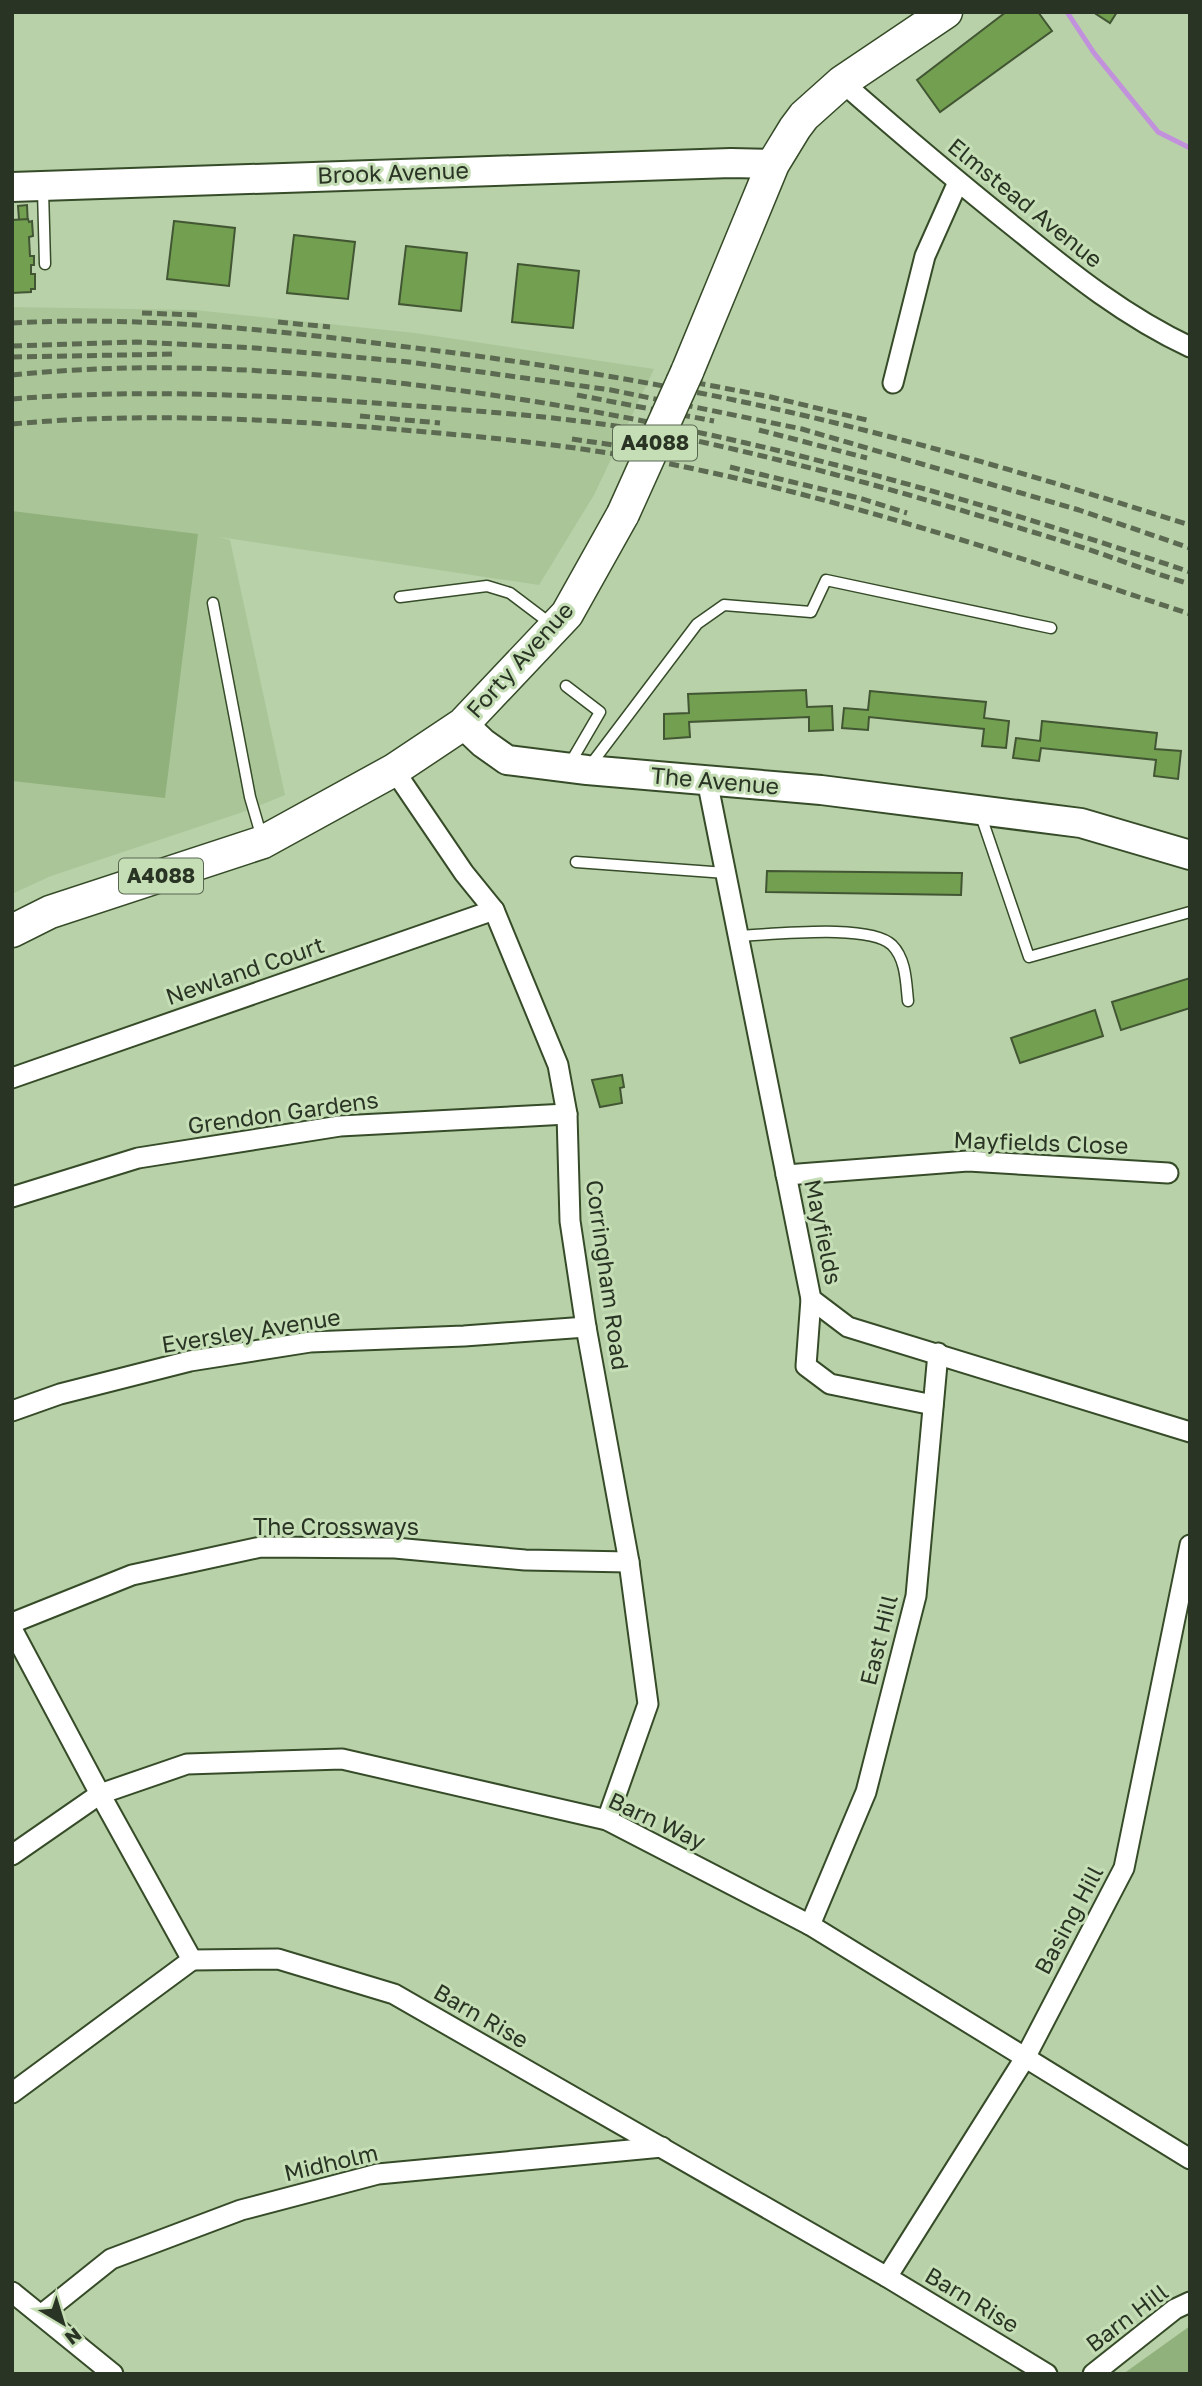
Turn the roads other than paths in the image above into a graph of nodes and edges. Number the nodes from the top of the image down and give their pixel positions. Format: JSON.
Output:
{"nodes":[{"id":1,"x":947,"y":12,"type":"edge"},
{"id":2,"x":842,"y":82,"type":"junction"},
{"id":3,"x":773,"y":164,"type":"junction"},
{"id":4,"x":958,"y":182,"type":"junction"},
{"id":5,"x":43,"y":186,"type":"junction"},
{"id":6,"x":12,"y":187,"type":"edge"},
{"id":7,"x":46,"y":264,"type":"dead end"},
{"id":8,"x":1190,"y":347,"type":"edge"},
{"id":9,"x":893,"y":383,"type":"dead end"},
{"id":10,"x":400,"y":597,"type":"dead end"},
{"id":11,"x":213,"y":603,"type":"dead end"},
{"id":12,"x":554,"y":627,"type":"junction"},
{"id":13,"x":1051,"y":628,"type":"dead end"},
{"id":14,"x":566,"y":686,"type":"dead end"},
{"id":15,"x":463,"y":724,"type":"junction"},
{"id":16,"x":394,"y":770,"type":"junction"},
{"id":17,"x":577,"y":770,"type":"junction"},
{"id":18,"x":707,"y":780,"type":"junction"},
{"id":19,"x":979,"y":809,"type":"junction"},
{"id":20,"x":263,"y":842,"type":"junction"},
{"id":21,"x":1190,"y":855,"type":"edge"},
{"id":22,"x":576,"y":862,"type":"dead end"},
{"id":23,"x":726,"y":873,"type":"junction"},
{"id":24,"x":494,"y":911,"type":"junction"},
{"id":25,"x":1190,"y":912,"type":"edge"},
{"id":26,"x":12,"y":931,"type":"edge"},
{"id":27,"x":738,"y":936,"type":"junction"},
{"id":28,"x":908,"y":1001,"type":"dead end"},
{"id":29,"x":12,"y":1078,"type":"edge"},
{"id":30,"x":566,"y":1114,"type":"junction"},
{"id":31,"x":1168,"y":1173,"type":"dead end"},
{"id":32,"x":786,"y":1175,"type":"junction"},
{"id":33,"x":12,"y":1197,"type":"edge"},
{"id":34,"x":811,"y":1299,"type":"junction"},
{"id":35,"x":586,"y":1327,"type":"junction"},
{"id":36,"x":938,"y":1353,"type":"junction"},
{"id":37,"x":933,"y":1405,"type":"junction"},
{"id":38,"x":12,"y":1411,"type":"edge"},
{"id":39,"x":1190,"y":1432,"type":"edge"},
{"id":40,"x":1190,"y":1545,"type":"edge"},
{"id":41,"x":629,"y":1562,"type":"junction"},
{"id":42,"x":12,"y":1622,"type":"edge"},
{"id":43,"x":12,"y":1629,"type":"edge"},
{"id":44,"x":100,"y":1794,"type":"junction"},
{"id":45,"x":607,"y":1820,"type":"junction"},
{"id":46,"x":12,"y":1855,"type":"edge"},
{"id":47,"x":810,"y":1925,"type":"junction"},
{"id":48,"x":192,"y":1960,"type":"junction"},
{"id":49,"x":1025,"y":2058,"type":"junction"},
{"id":50,"x":12,"y":2093,"type":"edge"},
{"id":51,"x":662,"y":2147,"type":"junction"},
{"id":52,"x":1190,"y":2159,"type":"edge"},
{"id":53,"x":887,"y":2277,"type":"junction"},
{"id":54,"x":12,"y":2292,"type":"edge"},
{"id":55,"x":1190,"y":2302,"type":"edge"},
{"id":56,"x":41,"y":2315,"type":"junction"},
{"id":57,"x":113,"y":2374,"type":"edge"},
{"id":58,"x":1047,"y":2374,"type":"edge"},
{"id":59,"x":1093,"y":2374,"type":"edge"}],
"edges":[{"from":1,"to":2,"type":"main road","name":"Forty Avenue","number":"A4088"},
{"from":2,"to":3,"type":"main road","name":"Forty Avenue","number":"A4088"},
{"from":2,"to":4,"type":"street","name":"Elmstead Avenue"},
{"from":3,"to":5,"type":"street","name":"Brook Avenue"},
{"from":3,"to":12,"type":"main road","name":"Forty Avenue","number":"A4088","bridge":true},
{"from":4,"to":8,"type":"street","name":"Elmstead Avenue"},
{"from":4,"to":9,"type":"street"},
{"from":5,"to":6,"type":"street","name":"Brook Avenue"},
{"from":5,"to":7,"type":"lane"},
{"from":10,"to":12,"type":"lane"},
{"from":11,"to":20,"type":"lane"},
{"from":12,"to":15,"type":"main road","name":"Forty Avenue","number":"A4088"},
{"from":13,"to":17,"type":"lane"},
{"from":14,"to":17,"type":"lane"},
{"from":15,"to":16,"type":"main road","name":"Forty Avenue","number":"A4088"},
{"from":15,"to":17,"type":"street","name":"The Avenue"},
{"from":16,"to":20,"type":"main road","name":"Forty Avenue","number":"A4088"},
{"from":16,"to":24,"type":"street","name":"Corringham Road"},
{"from":17,"to":18,"type":"street","name":"The Avenue"},
{"from":18,"to":19,"type":"street","name":"The Avenue"},
{"from":18,"to":23,"type":"street","name":"Mayfields"},
{"from":19,"to":21,"type":"street","name":"The Avenue"},
{"from":19,"to":25,"type":"lane"},
{"from":20,"to":26,"type":"main road","name":"Forty Avenue","number":"A4088"},
{"from":22,"to":23,"type":"lane"},
{"from":23,"to":27,"type":"street","name":"Mayfields"},
{"from":24,"to":29,"type":"street","name":"Newland Court"},
{"from":24,"to":30,"type":"street","name":"Corringham Road"},
{"from":27,"to":28,"type":"lane"},
{"from":27,"to":32,"type":"street","name":"Mayfields"},
{"from":30,"to":33,"type":"street","name":"Grendon Gardens"},
{"from":30,"to":35,"type":"street","name":"Corringham Road"},
{"from":31,"to":32,"type":"street","name":"Mayfields Close"},
{"from":32,"to":34,"type":"street","name":"Mayfields"},
{"from":34,"to":36,"type":"street","name":"Mayfields"},
{"from":34,"to":37,"type":"street"},
{"from":35,"to":38,"type":"street","name":"Eversley Avenue"},
{"from":35,"to":41,"type":"street","name":"Corringham Road"},
{"from":36,"to":37,"type":"street","name":"East Hill"},
{"from":36,"to":39,"type":"street","name":"Mayfields"},
{"from":37,"to":47,"type":"street","name":"East Hill"},
{"from":40,"to":49,"type":"street","name":"Basing Hill"},
{"from":41,"to":42,"type":"street","name":"The Crossways"},
{"from":41,"to":45,"type":"street","name":"Corringham Road"},
{"from":43,"to":44,"type":"street"},
{"from":44,"to":45,"type":"street","name":"Barn Way"},
{"from":44,"to":46,"type":"street","name":"Barn Way"},
{"from":44,"to":48,"type":"street"},
{"from":45,"to":47,"type":"street","name":"Barn Way"},
{"from":47,"to":49,"type":"street","name":"Barn Way"},
{"from":48,"to":50,"type":"street"},
{"from":48,"to":51,"type":"street","name":"Barn Rise"},
{"from":49,"to":52,"type":"street","name":"Barn Way"},
{"from":49,"to":53,"type":"street","name":"Basing Hill"},
{"from":51,"to":53,"type":"street","name":"Barn Rise"},
{"from":51,"to":56,"type":"street","name":"Midholm"},
{"from":53,"to":58,"type":"street","name":"Barn Rise"},
{"from":54,"to":56,"type":"street"},
{"from":55,"to":59,"type":"street","name":"Barn Hill"},
{"from":56,"to":57,"type":"street"}]}
